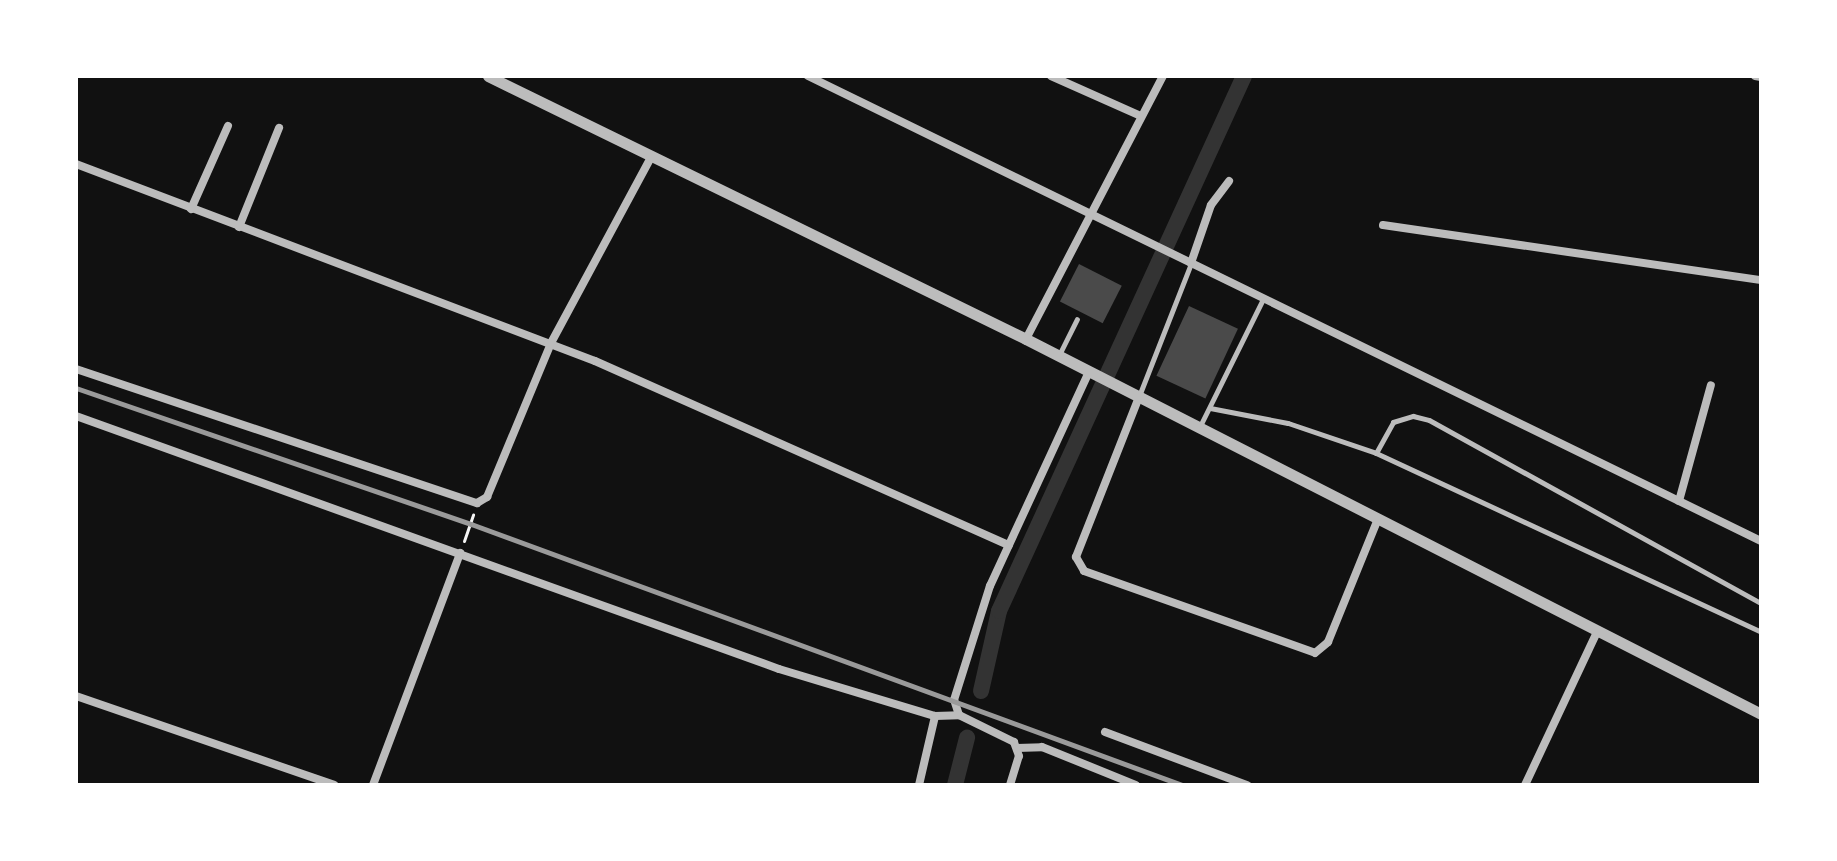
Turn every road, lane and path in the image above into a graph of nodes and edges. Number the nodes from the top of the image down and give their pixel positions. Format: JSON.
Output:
{"nodes":[{"id":1,"x":488,"y":76,"type":"edge"},
{"id":2,"x":808,"y":76,"type":"edge"},
{"id":3,"x":1051,"y":76,"type":"edge"},
{"id":4,"x":1163,"y":76,"type":"edge"},
{"id":5,"x":1755,"y":76,"type":"edge"},
{"id":6,"x":1761,"y":77,"type":"edge"},
{"id":7,"x":1141,"y":116,"type":"junction"},
{"id":8,"x":228,"y":126,"type":"dead end"},
{"id":9,"x":279,"y":128,"type":"dead end"},
{"id":10,"x":650,"y":159,"type":"junction"},
{"id":11,"x":76,"y":164,"type":"edge"},
{"id":12,"x":1229,"y":181,"type":"dead end"},
{"id":13,"x":191,"y":209,"type":"junction"},
{"id":14,"x":1090,"y":218,"type":"junction"},
{"id":15,"x":1383,"y":225,"type":"dead end"},
{"id":16,"x":239,"y":227,"type":"junction"},
{"id":17,"x":1191,"y":263,"type":"junction"},
{"id":18,"x":1761,"y":280,"type":"edge"},
{"id":19,"x":1264,"y":297,"type":"junction"},
{"id":20,"x":1077,"y":319,"type":"dead end"},
{"id":21,"x":1026,"y":339,"type":"junction"},
{"id":22,"x":551,"y":343,"type":"junction"},
{"id":23,"x":1058,"y":356,"type":"junction"},
{"id":24,"x":76,"y":369,"type":"edge"},
{"id":25,"x":1089,"y":372,"type":"junction"},
{"id":26,"x":1711,"y":385,"type":"dead end"},
{"id":27,"x":1139,"y":397,"type":"junction"},
{"id":28,"x":1210,"y":408,"type":"junction"},
{"id":29,"x":76,"y":416,"type":"edge"},
{"id":30,"x":1199,"y":429,"type":"junction"},
{"id":31,"x":1376,"y":453,"type":"junction"},
{"id":32,"x":1679,"y":501,"type":"junction"},
{"id":33,"x":477,"y":503,"type":"junction"},
{"id":34,"x":1378,"y":519,"type":"junction"},
{"id":35,"x":1761,"y":541,"type":"edge"},
{"id":36,"x":1009,"y":545,"type":"junction"},
{"id":37,"x":460,"y":553,"type":"junction"},
{"id":38,"x":1761,"y":603,"type":"edge"},
{"id":39,"x":1598,"y":630,"type":"junction"},
{"id":40,"x":1761,"y":632,"type":"edge"},
{"id":41,"x":76,"y":696,"type":"edge"},
{"id":42,"x":1761,"y":714,"type":"edge"},
{"id":43,"x":959,"y":715,"type":"junction"},
{"id":44,"x":935,"y":716,"type":"junction"},
{"id":45,"x":1105,"y":732,"type":"dead end"},
{"id":46,"x":1017,"y":748,"type":"junction"},
{"id":47,"x":334,"y":785,"type":"edge"},
{"id":48,"x":373,"y":785,"type":"edge"},
{"id":49,"x":919,"y":785,"type":"edge"},
{"id":50,"x":1010,"y":785,"type":"edge"},
{"id":51,"x":1136,"y":785,"type":"edge"},
{"id":52,"x":1247,"y":785,"type":"edge"},
{"id":53,"x":1525,"y":785,"type":"edge"}],
"edges":[{"from":1,"to":10,"type":"street"},
{"from":2,"to":14,"type":"street"},
{"from":3,"to":7,"type":"street"},
{"from":4,"to":7,"type":"street"},
{"from":5,"to":6,"type":"street"},
{"from":7,"to":14,"type":"street"},
{"from":8,"to":13,"type":"street"},
{"from":9,"to":16,"type":"street"},
{"from":10,"to":21,"type":"street"},
{"from":10,"to":22,"type":"street"},
{"from":11,"to":13,"type":"street"},
{"from":12,"to":17,"type":"street"},
{"from":13,"to":16,"type":"street"},
{"from":14,"to":17,"type":"street"},
{"from":14,"to":21,"type":"street"},
{"from":15,"to":18,"type":"street"},
{"from":16,"to":22,"type":"street"},
{"from":17,"to":19,"type":"street"},
{"from":17,"to":27,"type":"lane"},
{"from":19,"to":28,"type":"lane"},
{"from":19,"to":32,"type":"street"},
{"from":20,"to":23,"type":"lane"},
{"from":21,"to":23,"type":"street"},
{"from":22,"to":33,"type":"street"},
{"from":22,"to":36,"type":"street"},
{"from":23,"to":25,"type":"street"},
{"from":24,"to":33,"type":"street"},
{"from":25,"to":27,"type":"street"},
{"from":25,"to":36,"type":"street"},
{"from":26,"to":32,"type":"street"},
{"from":27,"to":30,"type":"street"},
{"from":27,"to":34,"type":"street"},
{"from":28,"to":30,"type":"lane"},
{"from":28,"to":31,"type":"lane"},
{"from":29,"to":37,"type":"street"},
{"from":30,"to":34,"type":"street"},
{"from":31,"to":38,"type":"lane"},
{"from":31,"to":40,"type":"lane"},
{"from":32,"to":35,"type":"street"},
{"from":33,"to":37,"type":"path"},
{"from":34,"to":39,"type":"street"},
{"from":36,"to":43,"type":"street"},
{"from":37,"to":44,"type":"street"},
{"from":37,"to":48,"type":"street"},
{"from":39,"to":42,"type":"street"},
{"from":39,"to":53,"type":"street"},
{"from":41,"to":47,"type":"street"},
{"from":43,"to":44,"type":"street"},
{"from":43,"to":46,"type":"street"},
{"from":44,"to":49,"type":"street"},
{"from":45,"to":52,"type":"street"},
{"from":46,"to":50,"type":"street"},
{"from":46,"to":51,"type":"street"}]}
